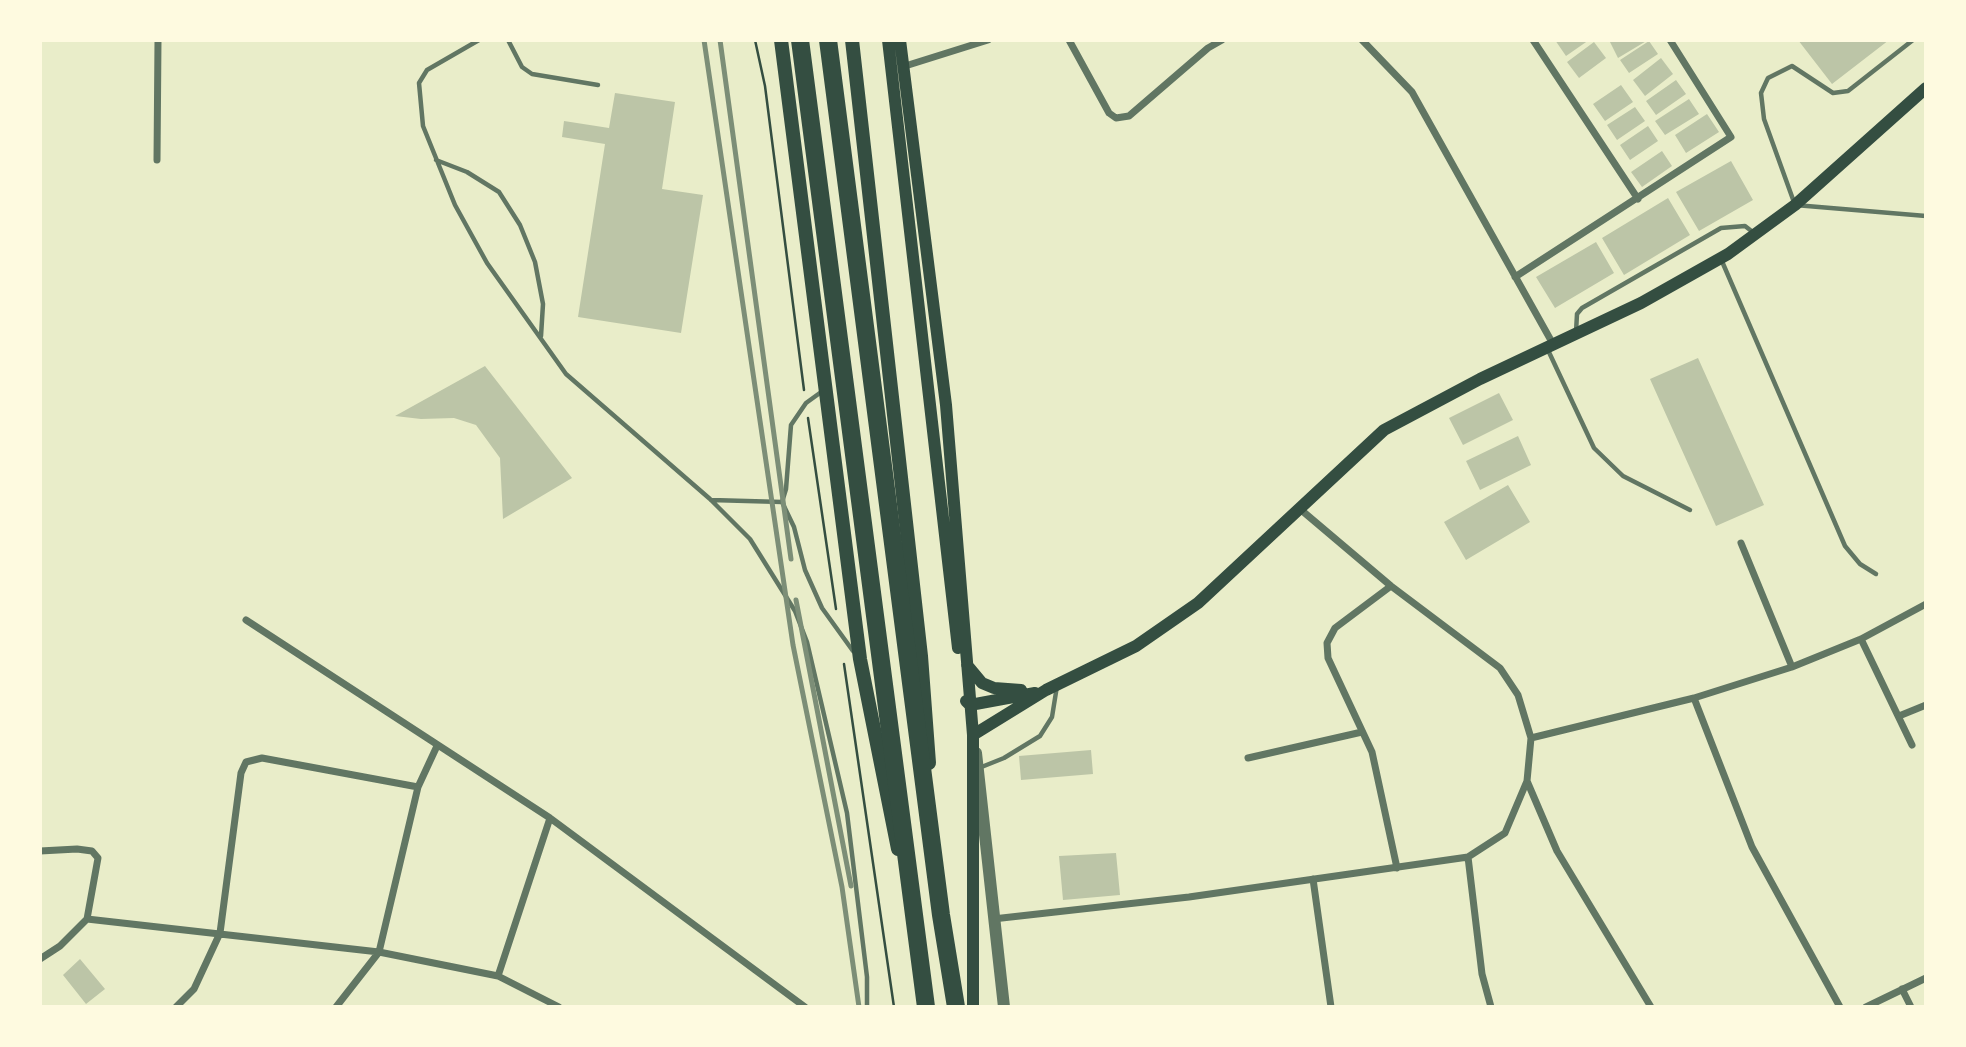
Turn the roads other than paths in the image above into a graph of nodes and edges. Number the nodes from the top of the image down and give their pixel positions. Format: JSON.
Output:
{"nodes":[{"id":1,"x":158,"y":40,"type":"edge"},
{"id":2,"x":479,"y":40,"type":"edge"},
{"id":3,"x":509,"y":40,"type":"edge"},
{"id":4,"x":800,"y":40,"type":"edge"},
{"id":5,"x":828,"y":40,"type":"edge"},
{"id":6,"x":852,"y":40,"type":"edge"},
{"id":7,"x":888,"y":40,"type":"edge"},
{"id":8,"x":900,"y":40,"type":"edge"},
{"id":9,"x":988,"y":40,"type":"edge"},
{"id":10,"x":1069,"y":40,"type":"edge"},
{"id":11,"x":1222,"y":40,"type":"edge"},
{"id":12,"x":1362,"y":40,"type":"edge"},
{"id":13,"x":1532,"y":40,"type":"edge"},
{"id":14,"x":1670,"y":40,"type":"edge"},
{"id":15,"x":1913,"y":40,"type":"edge"},
{"id":16,"x":780,"y":43,"type":"edge"},
{"id":17,"x":896,"y":69,"type":"junction"},
{"id":18,"x":597,"y":85,"type":"dead end"},
{"id":19,"x":1926,"y":88,"type":"edge"},
{"id":20,"x":157,"y":160,"type":"dead end"},
{"id":21,"x":436,"y":160,"type":"junction"},
{"id":22,"x":1638,"y":199,"type":"junction"},
{"id":23,"x":1795,"y":205,"type":"junction"},
{"id":24,"x":1926,"y":216,"type":"edge"},
{"id":25,"x":1755,"y":235,"type":"junction"},
{"id":26,"x":1721,"y":259,"type":"junction"},
{"id":27,"x":1515,"y":277,"type":"junction"},
{"id":28,"x":1576,"y":333,"type":"junction"},
{"id":29,"x":541,"y":337,"type":"junction"},
{"id":30,"x":1549,"y":346,"type":"junction"},
{"id":31,"x":827,"y":387,"type":"junction"},
{"id":32,"x":710,"y":499,"type":"junction"},
{"id":33,"x":782,"y":502,"type":"junction"},
{"id":34,"x":1300,"y":509,"type":"junction"},
{"id":35,"x":1690,"y":510,"type":"dead end"},
{"id":36,"x":1741,"y":543,"type":"dead end"},
{"id":37,"x":1877,"y":574,"type":"dead end"},
{"id":38,"x":1391,"y":586,"type":"junction"},
{"id":39,"x":1926,"y":604,"type":"edge"},
{"id":40,"x":246,"y":620,"type":"dead end"},
{"id":41,"x":1861,"y":639,"type":"junction"},
{"id":42,"x":860,"y":659,"type":"junction"},
{"id":43,"x":967,"y":665,"type":"junction"},
{"id":44,"x":1792,"y":667,"type":"junction"},
{"id":45,"x":1052,"y":688,"type":"junction"},
{"id":46,"x":1694,"y":698,"type":"junction"},
{"id":47,"x":970,"y":705,"type":"junction"},
{"id":48,"x":1926,"y":705,"type":"edge"},
{"id":49,"x":1899,"y":716,"type":"junction"},
{"id":50,"x":1362,"y":732,"type":"junction"},
{"id":51,"x":972,"y":735,"type":"junction"},
{"id":52,"x":1531,"y":738,"type":"junction"},
{"id":53,"x":1912,"y":745,"type":"dead end"},
{"id":54,"x":437,"y":747,"type":"junction"},
{"id":55,"x":1248,"y":758,"type":"dead end"},
{"id":56,"x":979,"y":768,"type":"junction"},
{"id":57,"x":1527,"y":780,"type":"junction"},
{"id":58,"x":418,"y":786,"type":"junction"},
{"id":59,"x":550,"y":818,"type":"junction"},
{"id":60,"x":40,"y":851,"type":"edge"},
{"id":61,"x":1468,"y":858,"type":"junction"},
{"id":62,"x":1397,"y":868,"type":"junction"},
{"id":63,"x":1313,"y":879,"type":"junction"},
{"id":64,"x":941,"y":915,"type":"junction"},
{"id":65,"x":88,"y":919,"type":"junction"},
{"id":66,"x":993,"y":919,"type":"junction"},
{"id":67,"x":220,"y":933,"type":"junction"},
{"id":68,"x":379,"y":952,"type":"junction"},
{"id":69,"x":40,"y":959,"type":"edge"},
{"id":70,"x":921,"y":967,"type":"junction"},
{"id":71,"x":498,"y":976,"type":"junction"},
{"id":72,"x":1926,"y":978,"type":"edge"},
{"id":73,"x":1902,"y":989,"type":"junction"},
{"id":74,"x":176,"y":1007,"type":"edge"},
{"id":75,"x":336,"y":1007,"type":"edge"},
{"id":76,"x":559,"y":1007,"type":"edge"},
{"id":77,"x":805,"y":1007,"type":"edge"},
{"id":78,"x":867,"y":1007,"type":"edge"},
{"id":79,"x":926,"y":1007,"type":"edge"},
{"id":80,"x":956,"y":1007,"type":"edge"},
{"id":81,"x":973,"y":1007,"type":"edge"},
{"id":82,"x":1004,"y":1007,"type":"edge"},
{"id":83,"x":1331,"y":1007,"type":"edge"},
{"id":84,"x":1491,"y":1007,"type":"edge"},
{"id":85,"x":1651,"y":1007,"type":"edge"},
{"id":86,"x":1840,"y":1007,"type":"edge"},
{"id":87,"x":1866,"y":1007,"type":"edge"},
{"id":88,"x":1911,"y":1007,"type":"edge"}],
"edges":[{"from":1,"to":20,"type":"street"},
{"from":2,"to":21,"type":"lane"},
{"from":3,"to":18,"type":"lane"},
{"from":4,"to":70,"type":"highway"},
{"from":5,"to":64,"type":"highway"},
{"from":6,"to":64,"type":"main road"},
{"from":7,"to":17,"type":"main road"},
{"from":8,"to":17,"type":"main road"},
{"from":9,"to":17,"type":"street"},
{"from":10,"to":11,"type":"street"},
{"from":12,"to":27,"type":"street"},
{"from":13,"to":22,"type":"street"},
{"from":14,"to":22,"type":"street"},
{"from":15,"to":23,"type":"lane"},
{"from":16,"to":31,"type":"main road"},
{"from":17,"to":43,"type":"main road"},
{"from":17,"to":47,"type":"main road"},
{"from":19,"to":23,"type":"main road"},
{"from":21,"to":29,"type":"lane"},
{"from":21,"to":29,"type":"lane"},
{"from":22,"to":27,"type":"street"},
{"from":23,"to":24,"type":"lane"},
{"from":23,"to":25,"type":"main road"},
{"from":25,"to":26,"type":"main road"},
{"from":25,"to":28,"type":"lane"},
{"from":26,"to":28,"type":"main road"},
{"from":26,"to":37,"type":"lane"},
{"from":27,"to":30,"type":"street"},
{"from":28,"to":30,"type":"main road"},
{"from":29,"to":32,"type":"lane"},
{"from":30,"to":34,"type":"main road"},
{"from":30,"to":35,"type":"lane"},
{"from":31,"to":33,"type":"lane"},
{"from":31,"to":42,"type":"main road"},
{"from":32,"to":33,"type":"lane"},
{"from":32,"to":78,"type":"lane"},
{"from":33,"to":42,"type":"lane"},
{"from":34,"to":38,"type":"street"},
{"from":34,"to":45,"type":"main road"},
{"from":36,"to":44,"type":"street"},
{"from":38,"to":50,"type":"street"},
{"from":38,"to":52,"type":"street"},
{"from":39,"to":41,"type":"street"},
{"from":40,"to":54,"type":"street"},
{"from":41,"to":44,"type":"street"},
{"from":41,"to":49,"type":"street"},
{"from":42,"to":70,"type":"main road"},
{"from":43,"to":45,"type":"main road"},
{"from":43,"to":47,"type":"main road"},
{"from":44,"to":46,"type":"street"},
{"from":45,"to":47,"type":"main road"},
{"from":45,"to":51,"type":"main road"},
{"from":45,"to":56,"type":"lane"},
{"from":46,"to":52,"type":"street"},
{"from":46,"to":86,"type":"street"},
{"from":47,"to":51,"type":"main road"},
{"from":48,"to":49,"type":"street"},
{"from":49,"to":53,"type":"street"},
{"from":50,"to":55,"type":"street"},
{"from":50,"to":62,"type":"street"},
{"from":51,"to":56,"type":"street"},
{"from":51,"to":81,"type":"main road"},
{"from":52,"to":57,"type":"street"},
{"from":54,"to":58,"type":"street"},
{"from":54,"to":59,"type":"street"},
{"from":56,"to":66,"type":"street"},
{"from":57,"to":61,"type":"street"},
{"from":57,"to":85,"type":"street"},
{"from":58,"to":67,"type":"street"},
{"from":58,"to":68,"type":"street"},
{"from":59,"to":71,"type":"street"},
{"from":59,"to":77,"type":"street"},
{"from":60,"to":65,"type":"street"},
{"from":61,"to":62,"type":"street"},
{"from":61,"to":84,"type":"street"},
{"from":62,"to":63,"type":"street"},
{"from":63,"to":66,"type":"street"},
{"from":63,"to":83,"type":"street"},
{"from":64,"to":80,"type":"highway"},
{"from":65,"to":67,"type":"street"},
{"from":65,"to":69,"type":"street"},
{"from":66,"to":82,"type":"street"},
{"from":67,"to":68,"type":"street"},
{"from":67,"to":74,"type":"street"},
{"from":68,"to":71,"type":"street"},
{"from":68,"to":75,"type":"street"},
{"from":70,"to":79,"type":"highway"},
{"from":71,"to":76,"type":"street"},
{"from":72,"to":73,"type":"street"},
{"from":73,"to":87,"type":"street"},
{"from":73,"to":88,"type":"street"}]}
